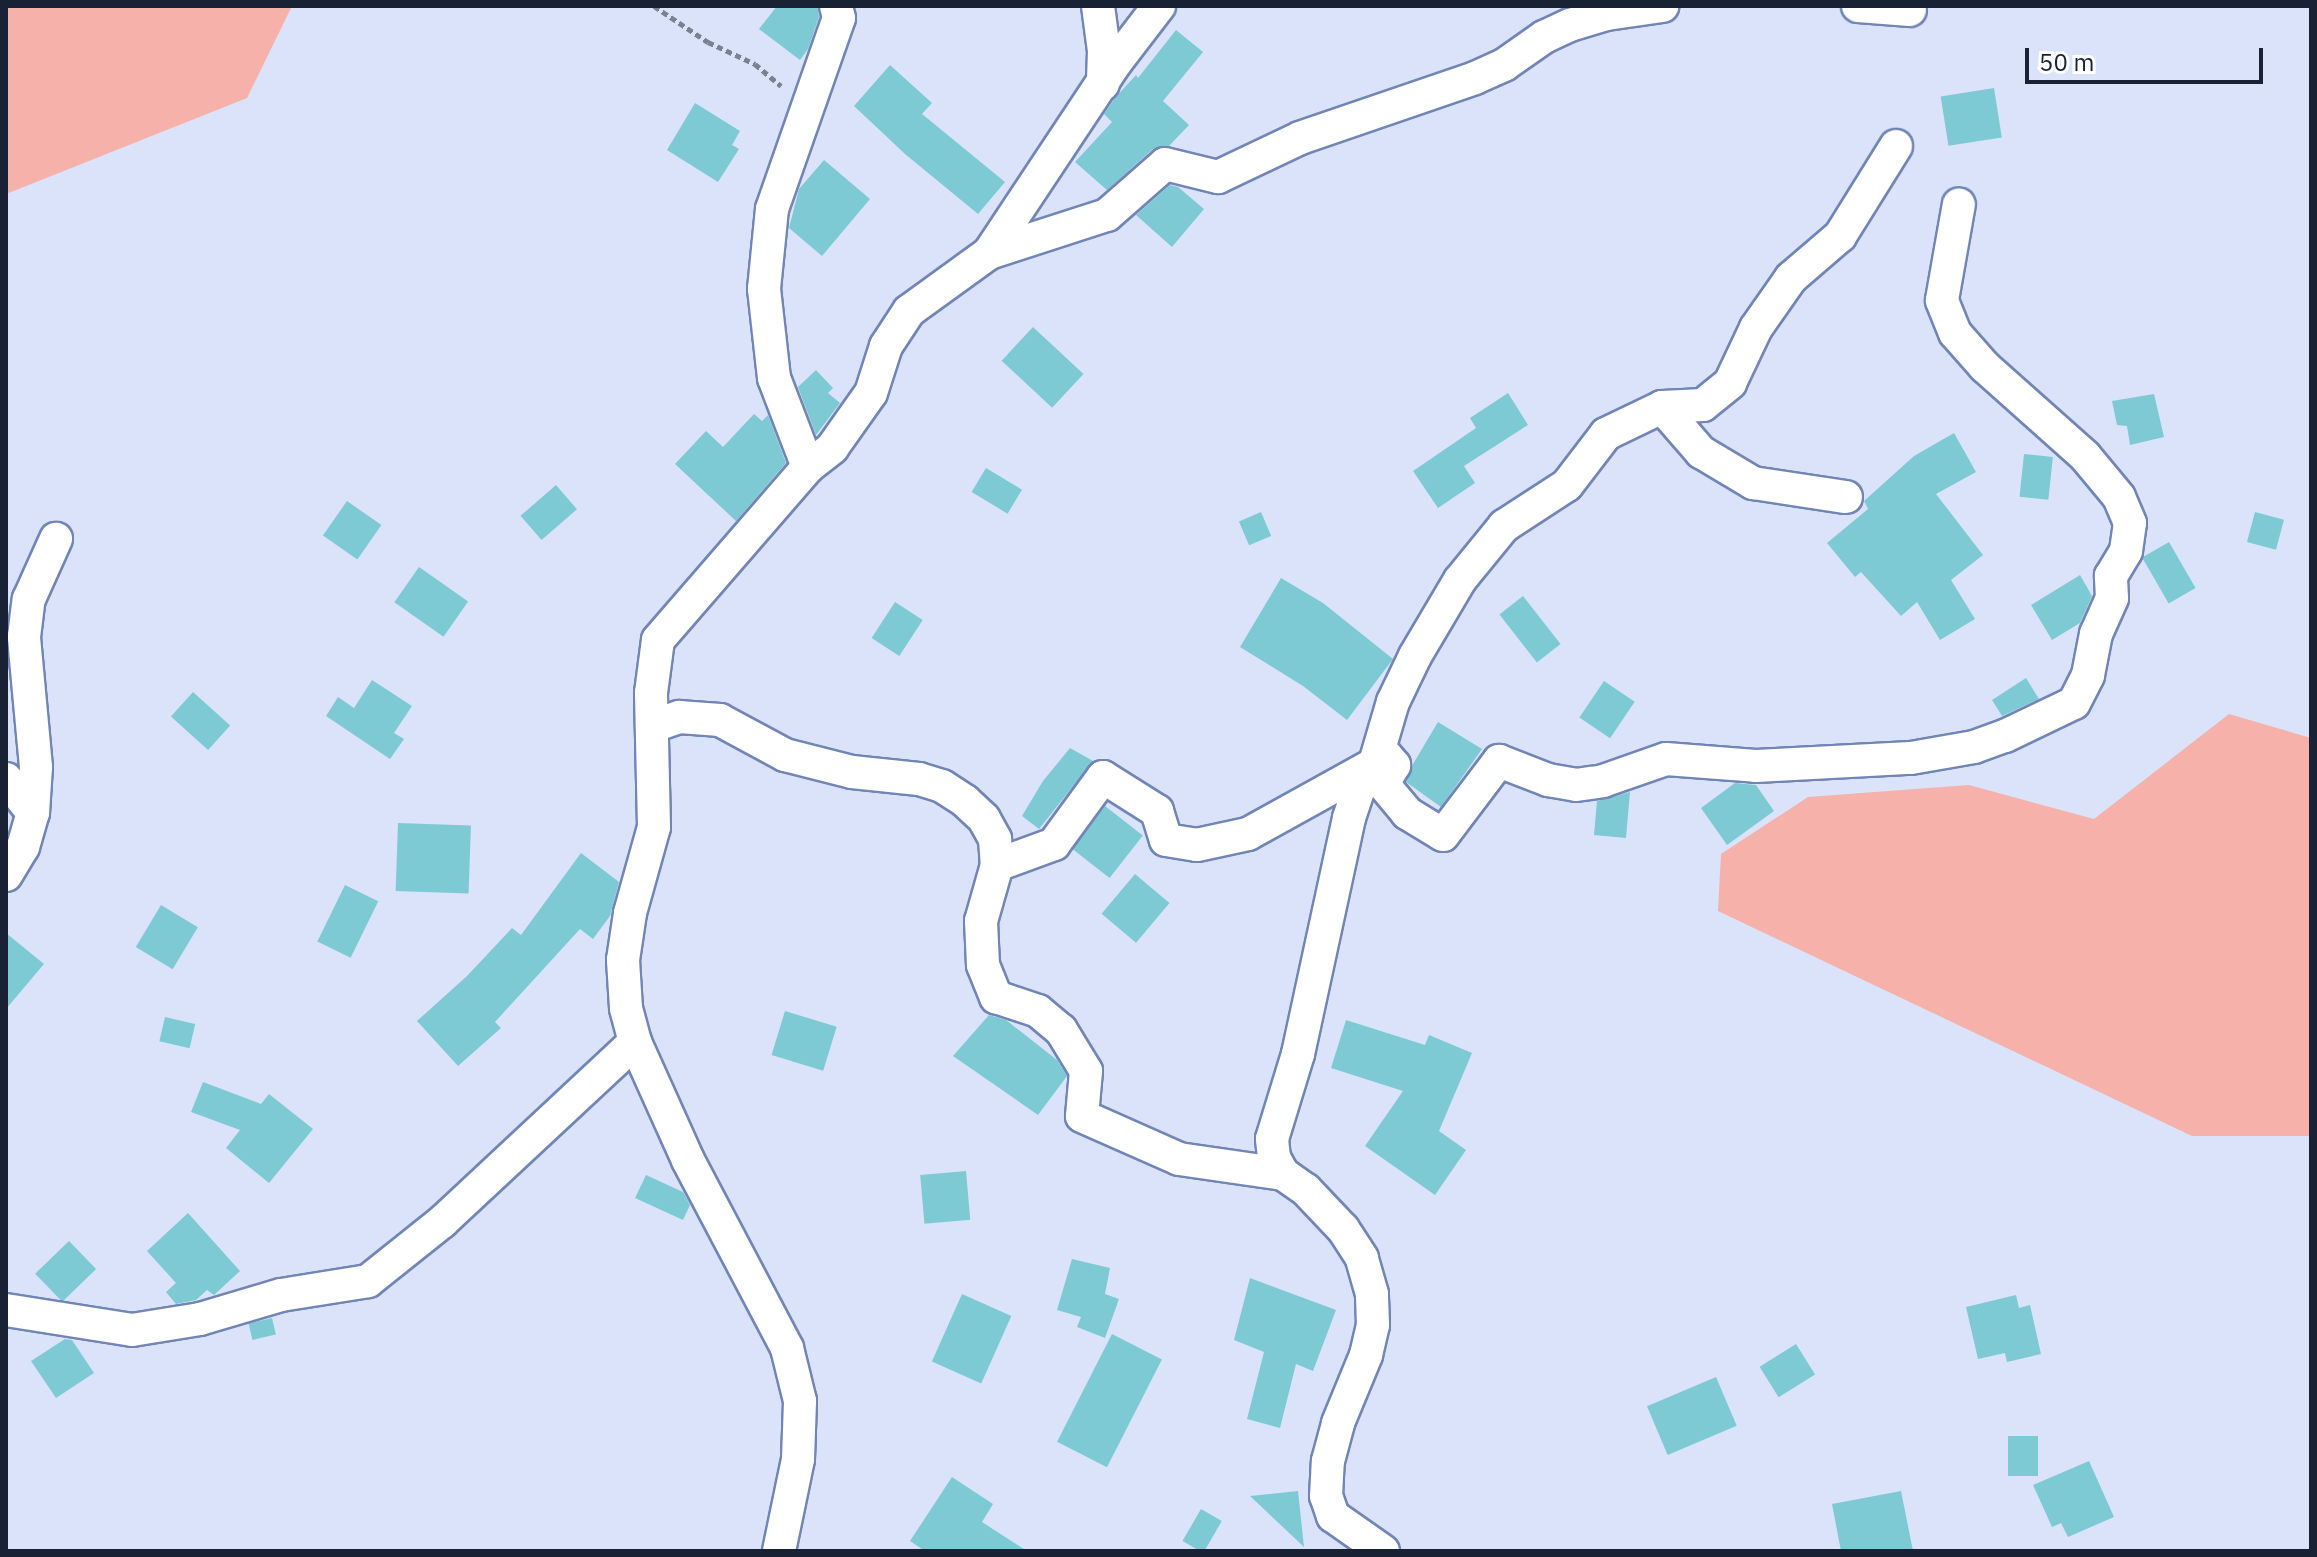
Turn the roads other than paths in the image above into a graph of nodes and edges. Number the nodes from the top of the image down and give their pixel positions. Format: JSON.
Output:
{"nodes":[{"id":1,"x":836,"y":6,"type":"edge"},
{"id":2,"x":1098,"y":6,"type":"edge"},
{"id":3,"x":1159,"y":6,"type":"edge"},
{"id":4,"x":1662,"y":6,"type":"edge"},
{"id":5,"x":1858,"y":6,"type":"edge"},
{"id":6,"x":1910,"y":10,"type":"dead end"},
{"id":7,"x":1103,"y":84,"type":"junction"},
{"id":8,"x":1896,"y":146,"type":"dead end"},
{"id":9,"x":1959,"y":204,"type":"dead end"},
{"id":10,"x":989,"y":253,"type":"junction"},
{"id":11,"x":1662,"y":407,"type":"junction"},
{"id":12,"x":808,"y":467,"type":"junction"},
{"id":13,"x":1846,"y":497,"type":"dead end"},
{"id":14,"x":56,"y":539,"type":"dead end"},
{"id":15,"x":653,"y":726,"type":"junction"},
{"id":16,"x":1375,"y":763,"type":"junction"},
{"id":17,"x":6,"y":779,"type":"edge"},
{"id":18,"x":33,"y":813,"type":"junction"},
{"id":19,"x":997,"y":865,"type":"junction"},
{"id":20,"x":6,"y":875,"type":"edge"},
{"id":21,"x":635,"y":1042,"type":"junction"},
{"id":22,"x":1283,"y":1174,"type":"junction"},
{"id":23,"x":6,"y":1310,"type":"edge"},
{"id":24,"x":779,"y":1551,"type":"edge"},
{"id":25,"x":1383,"y":1551,"type":"edge"}],
"edges":[{"from":1,"to":12,"type":"street"},
{"from":2,"to":7,"type":"street"},
{"from":3,"to":7,"type":"street"},
{"from":4,"to":10,"type":"street"},
{"from":5,"to":6,"type":"street"},
{"from":7,"to":10,"type":"street"},
{"from":8,"to":11,"type":"street"},
{"from":9,"to":16,"type":"street"},
{"from":10,"to":12,"type":"street"},
{"from":11,"to":13,"type":"street"},
{"from":11,"to":16,"type":"street"},
{"from":12,"to":15,"type":"street"},
{"from":14,"to":18,"type":"street"},
{"from":15,"to":19,"type":"street"},
{"from":15,"to":21,"type":"street"},
{"from":16,"to":19,"type":"street"},
{"from":16,"to":22,"type":"street"},
{"from":17,"to":18,"type":"street"},
{"from":18,"to":20,"type":"street"},
{"from":19,"to":22,"type":"street"},
{"from":21,"to":23,"type":"street"},
{"from":21,"to":24,"type":"street"},
{"from":22,"to":25,"type":"street"}]}
